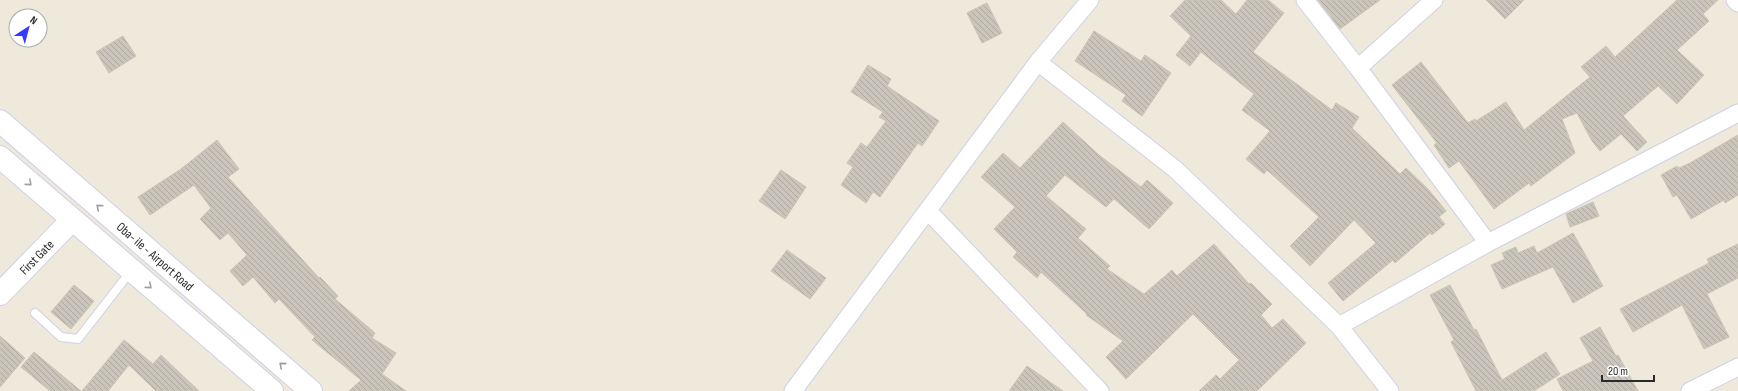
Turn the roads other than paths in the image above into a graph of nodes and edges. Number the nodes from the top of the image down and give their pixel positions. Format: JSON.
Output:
{"nodes":[{"id":1,"x":1090,"y":0,"type":"edge"},
{"id":2,"x":1305,"y":0,"type":"edge"},
{"id":3,"x":1434,"y":0,"type":"edge"},
{"id":4,"x":1735,"y":0,"type":"edge"},
{"id":5,"x":1738,"y":3,"type":"edge"},
{"id":6,"x":1038,"y":62,"type":"junction"},
{"id":7,"x":1358,"y":68,"type":"junction"},
{"id":8,"x":1738,"y":113,"type":"edge"},
{"id":9,"x":0,"y":121,"type":"edge"},
{"id":10,"x":0,"y":157,"type":"edge"},
{"id":11,"x":928,"y":211,"type":"junction"},
{"id":12,"x":72,"y":220,"type":"junction"},
{"id":13,"x":1488,"y":244,"type":"junction"},
{"id":14,"x":131,"y":271,"type":"junction"},
{"id":15,"x":0,"y":294,"type":"edge"},
{"id":16,"x":35,"y":313,"type":"dead end"},
{"id":17,"x":1339,"y":326,"type":"junction"},
{"id":18,"x":1738,"y":368,"type":"edge"},
{"id":19,"x":272,"y":391,"type":"edge"},
{"id":20,"x":311,"y":391,"type":"edge"},
{"id":21,"x":793,"y":391,"type":"edge"},
{"id":22,"x":1100,"y":391,"type":"edge"},
{"id":23,"x":1390,"y":391,"type":"edge"},
{"id":24,"x":1690,"y":391,"type":"edge"}],
"edges":[{"from":1,"to":6,"type":"street"},
{"from":2,"to":7,"type":"street"},
{"from":3,"to":7,"type":"street"},
{"from":4,"to":5,"type":"street"},
{"from":6,"to":11,"type":"street"},
{"from":6,"to":17,"type":"street"},
{"from":7,"to":13,"type":"street"},
{"from":8,"to":13,"type":"street"},
{"from":20,"to":9,"type":"main road","name":"Oba- ile - Airport Road","one_way":true},
{"from":10,"to":12,"type":"main road","name":"Oba- ile - Airport Road","one_way":true},
{"from":11,"to":21,"type":"street"},
{"from":11,"to":22,"type":"street"},
{"from":12,"to":14,"type":"main road","name":"Oba- ile - Airport Road"},
{"from":12,"to":15,"type":"main road","name":"First Gate"},
{"from":13,"to":17,"type":"street"},
{"from":14,"to":16,"type":"lane"},
{"from":14,"to":19,"type":"main road","name":"Oba- ile - Airport Road","one_way":true},
{"from":17,"to":23,"type":"street"},
{"from":18,"to":24,"type":"street"}]}
